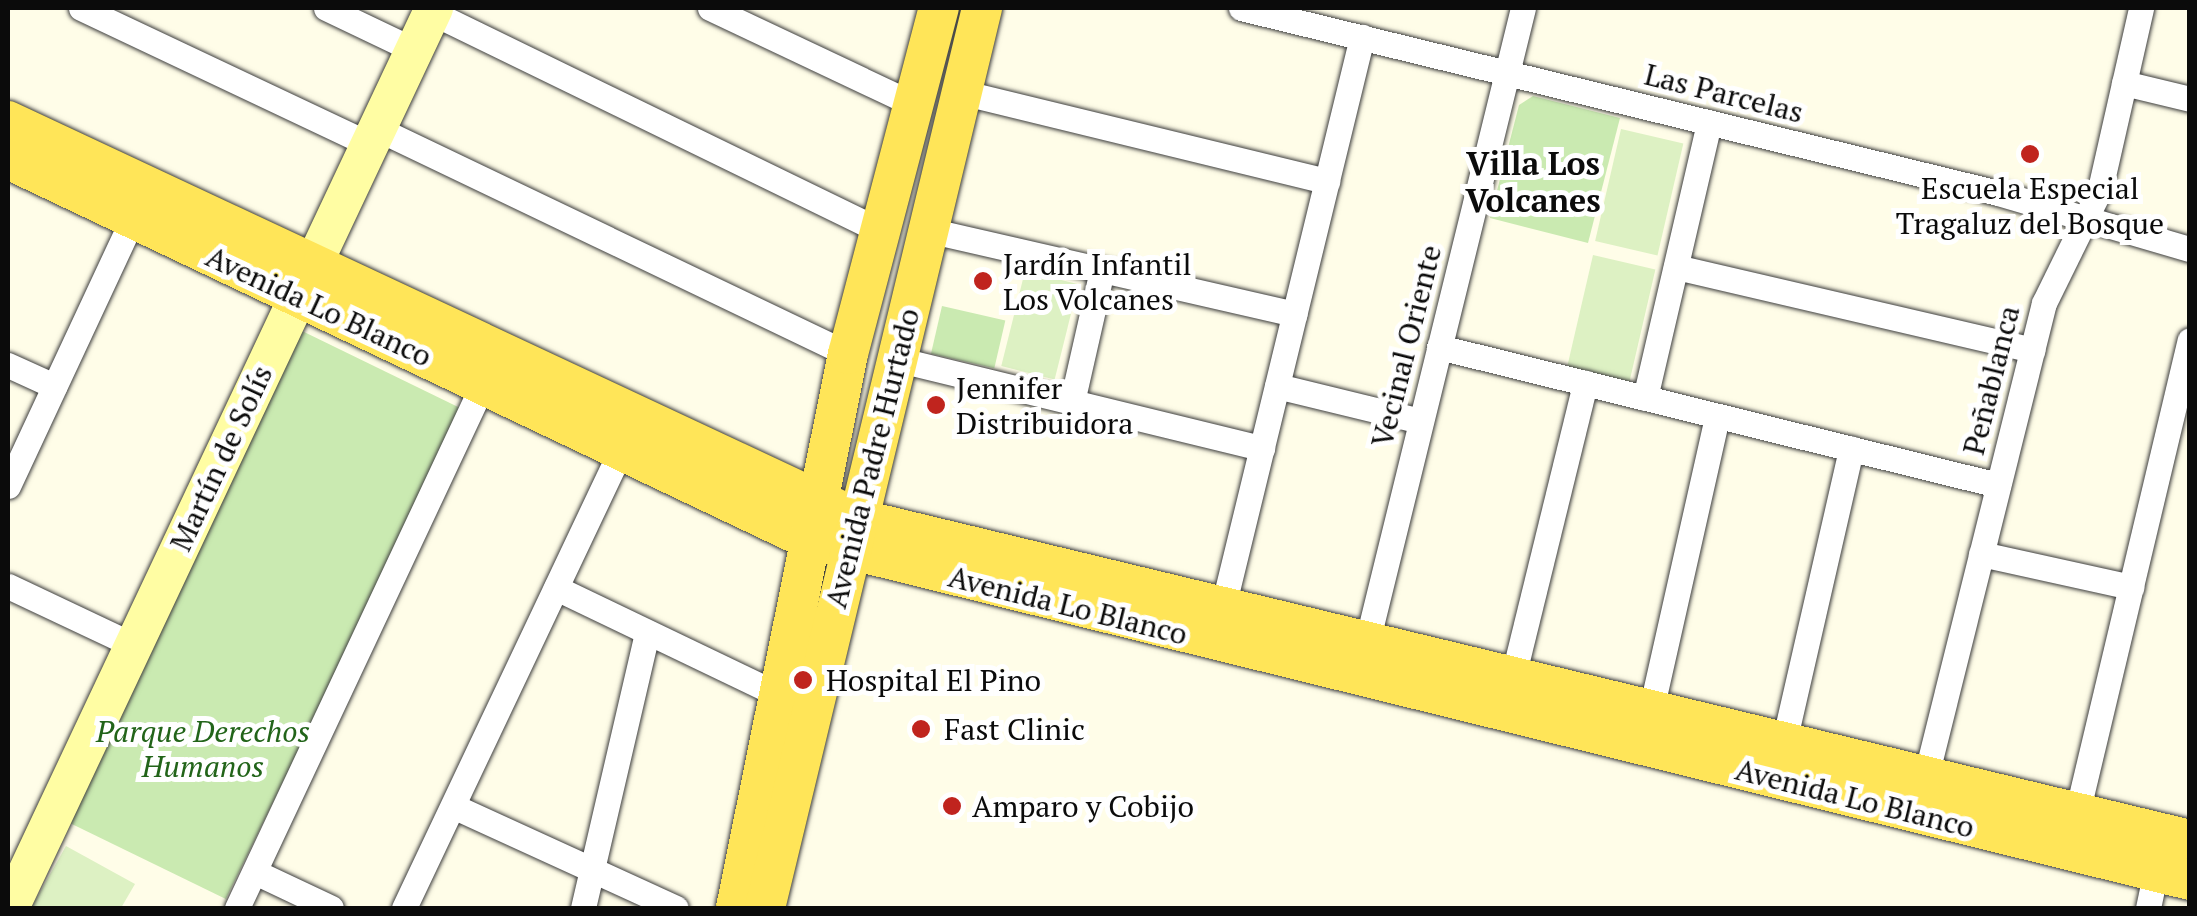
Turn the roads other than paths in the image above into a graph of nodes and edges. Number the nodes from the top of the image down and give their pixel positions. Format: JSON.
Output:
{"nodes":[{"id":1,"x":81,"y":8,"type":"edge"},
{"id":2,"x":326,"y":8,"type":"edge"},
{"id":3,"x":710,"y":8,"type":"edge"},
{"id":4,"x":939,"y":8,"type":"edge"},
{"id":5,"x":982,"y":8,"type":"edge"},
{"id":6,"x":1241,"y":8,"type":"edge"},
{"id":7,"x":1523,"y":8,"type":"edge"},
{"id":8,"x":2141,"y":8,"type":"edge"},
{"id":9,"x":432,"y":10,"type":"edge"},
{"id":10,"x":1362,"y":37,"type":"junction"},
{"id":11,"x":414,"y":50,"type":"junction"},
{"id":12,"x":1507,"y":73,"type":"junction"},
{"id":13,"x":2124,"y":83,"type":"junction"},
{"id":14,"x":962,"y":92,"type":"junction"},
{"id":15,"x":2190,"y":99,"type":"edge"},
{"id":16,"x":915,"y":105,"type":"junction"},
{"id":17,"x":8,"y":121,"type":"edge"},
{"id":18,"x":1709,"y":122,"type":"junction"},
{"id":19,"x":372,"y":136,"type":"junction"},
{"id":20,"x":8,"y":159,"type":"edge"},
{"id":21,"x":1327,"y":180,"type":"junction"},
{"id":22,"x":133,"y":218,"type":"junction"},
{"id":23,"x":2084,"y":219,"type":"junction"},
{"id":24,"x":928,"y":230,"type":"junction"},
{"id":25,"x":885,"y":233,"type":"junction"},
{"id":26,"x":2190,"y":249,"type":"edge"},
{"id":27,"x":1676,"y":267,"type":"junction"},
{"id":28,"x":1102,"y":270,"type":"junction"},
{"id":29,"x":304,"y":281,"type":"junction"},
{"id":30,"x":1295,"y":314,"type":"junction"},
{"id":31,"x":2190,"y":340,"type":"edge"},
{"id":32,"x":1439,"y":347,"type":"junction"},
{"id":33,"x":2032,"y":350,"type":"junction"},
{"id":34,"x":848,"y":354,"type":"junction"},
{"id":35,"x":896,"y":360,"type":"junction"},
{"id":36,"x":8,"y":364,"type":"edge"},
{"id":37,"x":1584,"y":383,"type":"junction"},
{"id":38,"x":484,"y":384,"type":"junction"},
{"id":39,"x":54,"y":386,"type":"junction"},
{"id":40,"x":1277,"y":386,"type":"junction"},
{"id":41,"x":1645,"y":398,"type":"junction"},
{"id":42,"x":1072,"y":402,"type":"junction"},
{"id":43,"x":1717,"y":416,"type":"junction"},
{"id":44,"x":1421,"y":421,"type":"junction"},
{"id":45,"x":1262,"y":448,"type":"junction"},
{"id":46,"x":1851,"y":449,"type":"junction"},
{"id":47,"x":621,"y":450,"type":"junction"},
{"id":48,"x":1998,"y":485,"type":"junction"},
{"id":49,"x":8,"y":486,"type":"edge"},
{"id":50,"x":812,"y":521,"type":"junction"},
{"id":51,"x":854,"y":535,"type":"junction"},
{"id":52,"x":1981,"y":554,"type":"junction"},
{"id":53,"x":8,"y":586,"type":"edge"},
{"id":54,"x":2130,"y":587,"type":"junction"},
{"id":55,"x":556,"y":588,"type":"junction"},
{"id":56,"x":1224,"y":608,"type":"junction"},
{"id":57,"x":647,"y":632,"type":"junction"},
{"id":58,"x":1368,"y":642,"type":"junction"},
{"id":59,"x":133,"y":645,"type":"junction"},
{"id":60,"x":1513,"y":677,"type":"junction"},
{"id":61,"x":781,"y":696,"type":"junction"},
{"id":62,"x":1651,"y":710,"type":"junction"},
{"id":63,"x":1784,"y":742,"type":"junction"},
{"id":64,"x":1926,"y":776,"type":"junction"},
{"id":65,"x":453,"y":806,"type":"junction"},
{"id":66,"x":2077,"y":813,"type":"junction"},
{"id":67,"x":2190,"y":840,"type":"edge"},
{"id":68,"x":254,"y":872,"type":"junction"},
{"id":69,"x":592,"y":872,"type":"junction"},
{"id":70,"x":2164,"y":887,"type":"edge"},
{"id":71,"x":9,"y":908,"type":"edge"},
{"id":72,"x":237,"y":908,"type":"edge"},
{"id":73,"x":330,"y":908,"type":"edge"},
{"id":74,"x":404,"y":908,"type":"edge"},
{"id":75,"x":584,"y":908,"type":"edge"},
{"id":76,"x":676,"y":908,"type":"edge"},
{"id":77,"x":736,"y":908,"type":"edge"},
{"id":78,"x":765,"y":908,"type":"edge"}],
"edges":[{"from":1,"to":19,"type":"street"},
{"from":2,"to":11,"type":"street"},
{"from":3,"to":16,"type":"street"},
{"from":4,"to":16,"type":"main road","name":"Avenida Padre Hurtado"},
{"from":5,"to":14,"type":"main road","name":"Avenida Padre Hurtado"},
{"from":6,"to":10,"type":"street","name":"Las Parcelas"},
{"from":7,"to":12,"type":"street","name":"Vecinal Oriente"},
{"from":8,"to":13,"type":"street","name":"Peñablanca"},
{"from":9,"to":11,"type":"street","name":"Martín de Solís"},
{"from":9,"to":25,"type":"street"},
{"from":10,"to":12,"type":"street","name":"Las Parcelas"},
{"from":10,"to":21,"type":"street"},
{"from":11,"to":19,"type":"street","name":"Martín de Solís"},
{"from":12,"to":18,"type":"street","name":"Las Parcelas"},
{"from":12,"to":32,"type":"street","name":"Vecinal Oriente"},
{"from":13,"to":15,"type":"street"},
{"from":13,"to":23,"type":"street","name":"Peñablanca"},
{"from":14,"to":21,"type":"street"},
{"from":14,"to":24,"type":"main road","name":"Avenida Padre Hurtado"},
{"from":16,"to":25,"type":"main road","name":"Avenida Padre Hurtado"},
{"from":17,"to":29,"type":"main road","name":"Avenida Lo Blanco"},
{"from":18,"to":23,"type":"street","name":"Las Parcelas"},
{"from":18,"to":27,"type":"street"},
{"from":19,"to":29,"type":"street","name":"Martín de Solís"},
{"from":19,"to":34,"type":"street"},
{"from":20,"to":22,"type":"main road","name":"Avenida Lo Blanco"},
{"from":21,"to":30,"type":"street"},
{"from":22,"to":29,"type":"main road","name":"Avenida Lo Blanco"},
{"from":22,"to":39,"type":"street"},
{"from":23,"to":26,"type":"street","name":"Las Parcelas"},
{"from":23,"to":33,"type":"street","name":"Peñablanca"},
{"from":24,"to":28,"type":"street"},
{"from":24,"to":35,"type":"main road","name":"Avenida Padre Hurtado"},
{"from":25,"to":34,"type":"main road","name":"Avenida Padre Hurtado"},
{"from":27,"to":33,"type":"street"},
{"from":27,"to":41,"type":"street"},
{"from":28,"to":30,"type":"street"},
{"from":28,"to":42,"type":"street"},
{"from":29,"to":38,"type":"main road","name":"Avenida Lo Blanco"},
{"from":29,"to":50,"type":"main road","name":"Avenida Lo Blanco"},
{"from":29,"to":59,"type":"street","name":"Martín de Solís"},
{"from":30,"to":40,"type":"street"},
{"from":31,"to":54,"type":"street"},
{"from":32,"to":37,"type":"street"},
{"from":32,"to":44,"type":"street","name":"Vecinal Oriente"},
{"from":33,"to":48,"type":"street","name":"Peñablanca"},
{"from":34,"to":50,"type":"main road","name":"Avenida Padre Hurtado"},
{"from":35,"to":42,"type":"street"},
{"from":35,"to":51,"type":"main road","name":"Avenida Padre Hurtado"},
{"from":36,"to":39,"type":"street"},
{"from":37,"to":41,"type":"street"},
{"from":37,"to":60,"type":"street"},
{"from":38,"to":47,"type":"main road","name":"Avenida Lo Blanco"},
{"from":38,"to":68,"type":"street"},
{"from":39,"to":49,"type":"street"},
{"from":40,"to":44,"type":"street"},
{"from":40,"to":45,"type":"street"},
{"from":41,"to":43,"type":"street"},
{"from":42,"to":45,"type":"street"},
{"from":43,"to":46,"type":"street"},
{"from":43,"to":62,"type":"street"},
{"from":44,"to":58,"type":"street","name":"Vecinal Oriente"},
{"from":45,"to":56,"type":"street"},
{"from":46,"to":48,"type":"street"},
{"from":46,"to":63,"type":"street"},
{"from":47,"to":50,"type":"main road","name":"Avenida Lo Blanco"},
{"from":47,"to":55,"type":"street"},
{"from":48,"to":52,"type":"street","name":"Peñablanca"},
{"from":50,"to":51,"type":"main road","name":"Avenida Lo Blanco"},
{"from":50,"to":61,"type":"main road","name":"Avenida Padre Hurtado"},
{"from":51,"to":56,"type":"main road","name":"Avenida Lo Blanco"},
{"from":51,"to":70,"type":"main road","name":"Avenida Lo Blanco"},
{"from":51,"to":78,"type":"main road","name":"Avenida Padre Hurtado"},
{"from":52,"to":54,"type":"street"},
{"from":52,"to":64,"type":"street","name":"Peñablanca"},
{"from":53,"to":59,"type":"street"},
{"from":54,"to":66,"type":"street"},
{"from":55,"to":57,"type":"street"},
{"from":55,"to":65,"type":"street"},
{"from":56,"to":58,"type":"main road","name":"Avenida Lo Blanco"},
{"from":57,"to":61,"type":"street"},
{"from":57,"to":69,"type":"street"},
{"from":58,"to":60,"type":"main road","name":"Avenida Lo Blanco"},
{"from":59,"to":71,"type":"street","name":"Martín de Solís"},
{"from":60,"to":62,"type":"main road","name":"Avenida Lo Blanco"},
{"from":61,"to":77,"type":"main road","name":"Avenida Padre Hurtado"},
{"from":62,"to":63,"type":"main road","name":"Avenida Lo Blanco"},
{"from":63,"to":64,"type":"main road","name":"Avenida Lo Blanco"},
{"from":64,"to":66,"type":"main road","name":"Avenida Lo Blanco"},
{"from":65,"to":69,"type":"street"},
{"from":65,"to":74,"type":"street"},
{"from":66,"to":67,"type":"main road","name":"Avenida Lo Blanco"},
{"from":68,"to":72,"type":"street"},
{"from":68,"to":73,"type":"street"},
{"from":69,"to":75,"type":"street"},
{"from":69,"to":76,"type":"street"}]}
